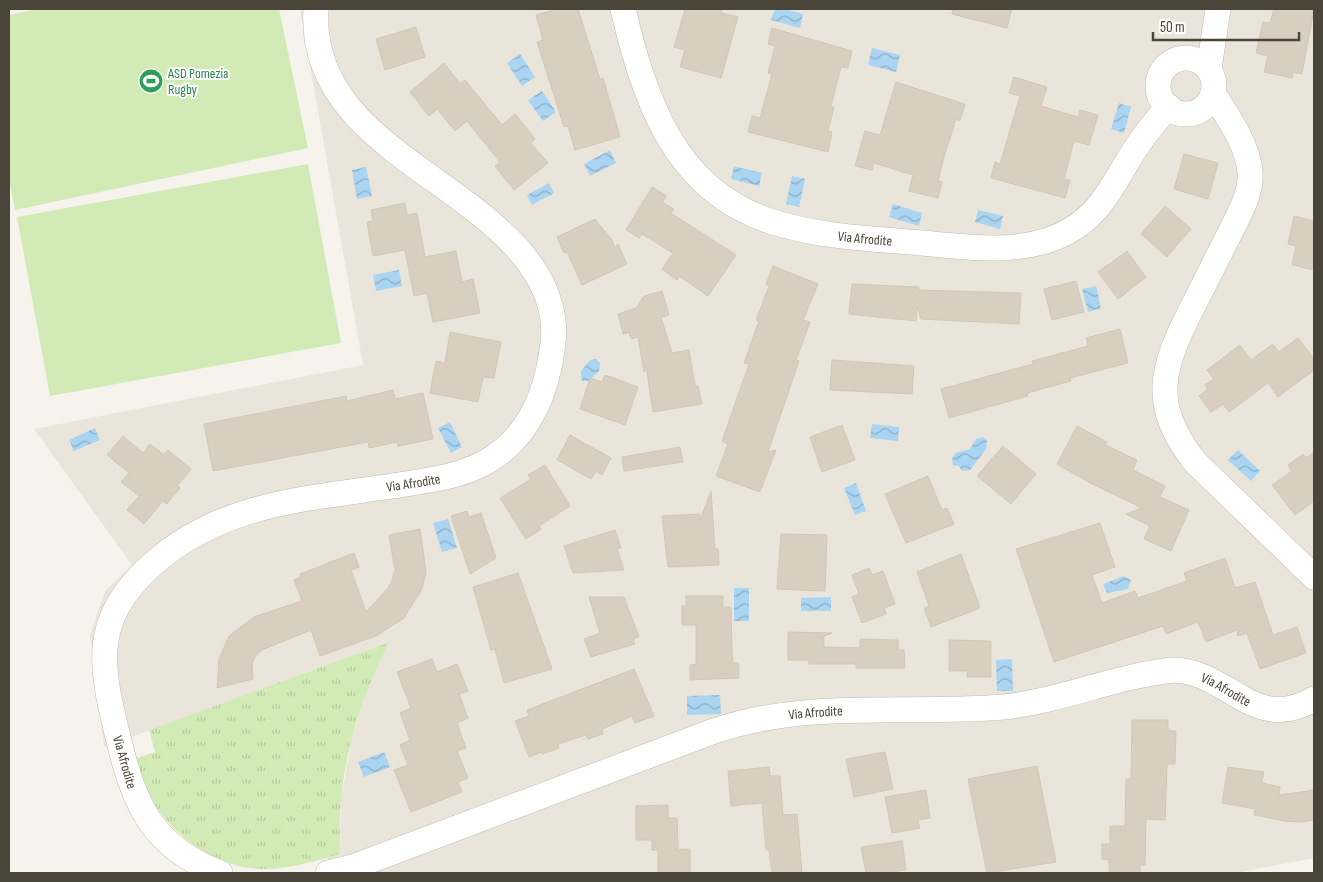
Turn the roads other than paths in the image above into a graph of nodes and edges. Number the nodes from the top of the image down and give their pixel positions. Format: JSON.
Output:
{"nodes":[{"id":1,"x":316,"y":9,"type":"edge"},
{"id":2,"x":623,"y":9,"type":"edge"},
{"id":3,"x":1218,"y":9,"type":"edge"},
{"id":4,"x":1208,"y":75,"type":"junction"},
{"id":5,"x":1168,"y":106,"type":"junction"},
{"id":6,"x":1314,"y":576,"type":"edge"},
{"id":7,"x":1314,"y":698,"type":"edge"},
{"id":8,"x":220,"y":873,"type":"edge"},
{"id":9,"x":328,"y":873,"type":"edge"}],
"edges":[{"from":1,"to":8,"type":"street","name":"Via Afrodite"},
{"from":2,"to":5,"type":"street","name":"Via Afrodite"},
{"from":3,"to":4,"type":"street"},
{"from":4,"to":5,"type":"street"},
{"from":4,"to":5,"type":"street"},
{"from":4,"to":6,"type":"street"},
{"from":7,"to":9,"type":"street","name":"Via Afrodite"}]}
